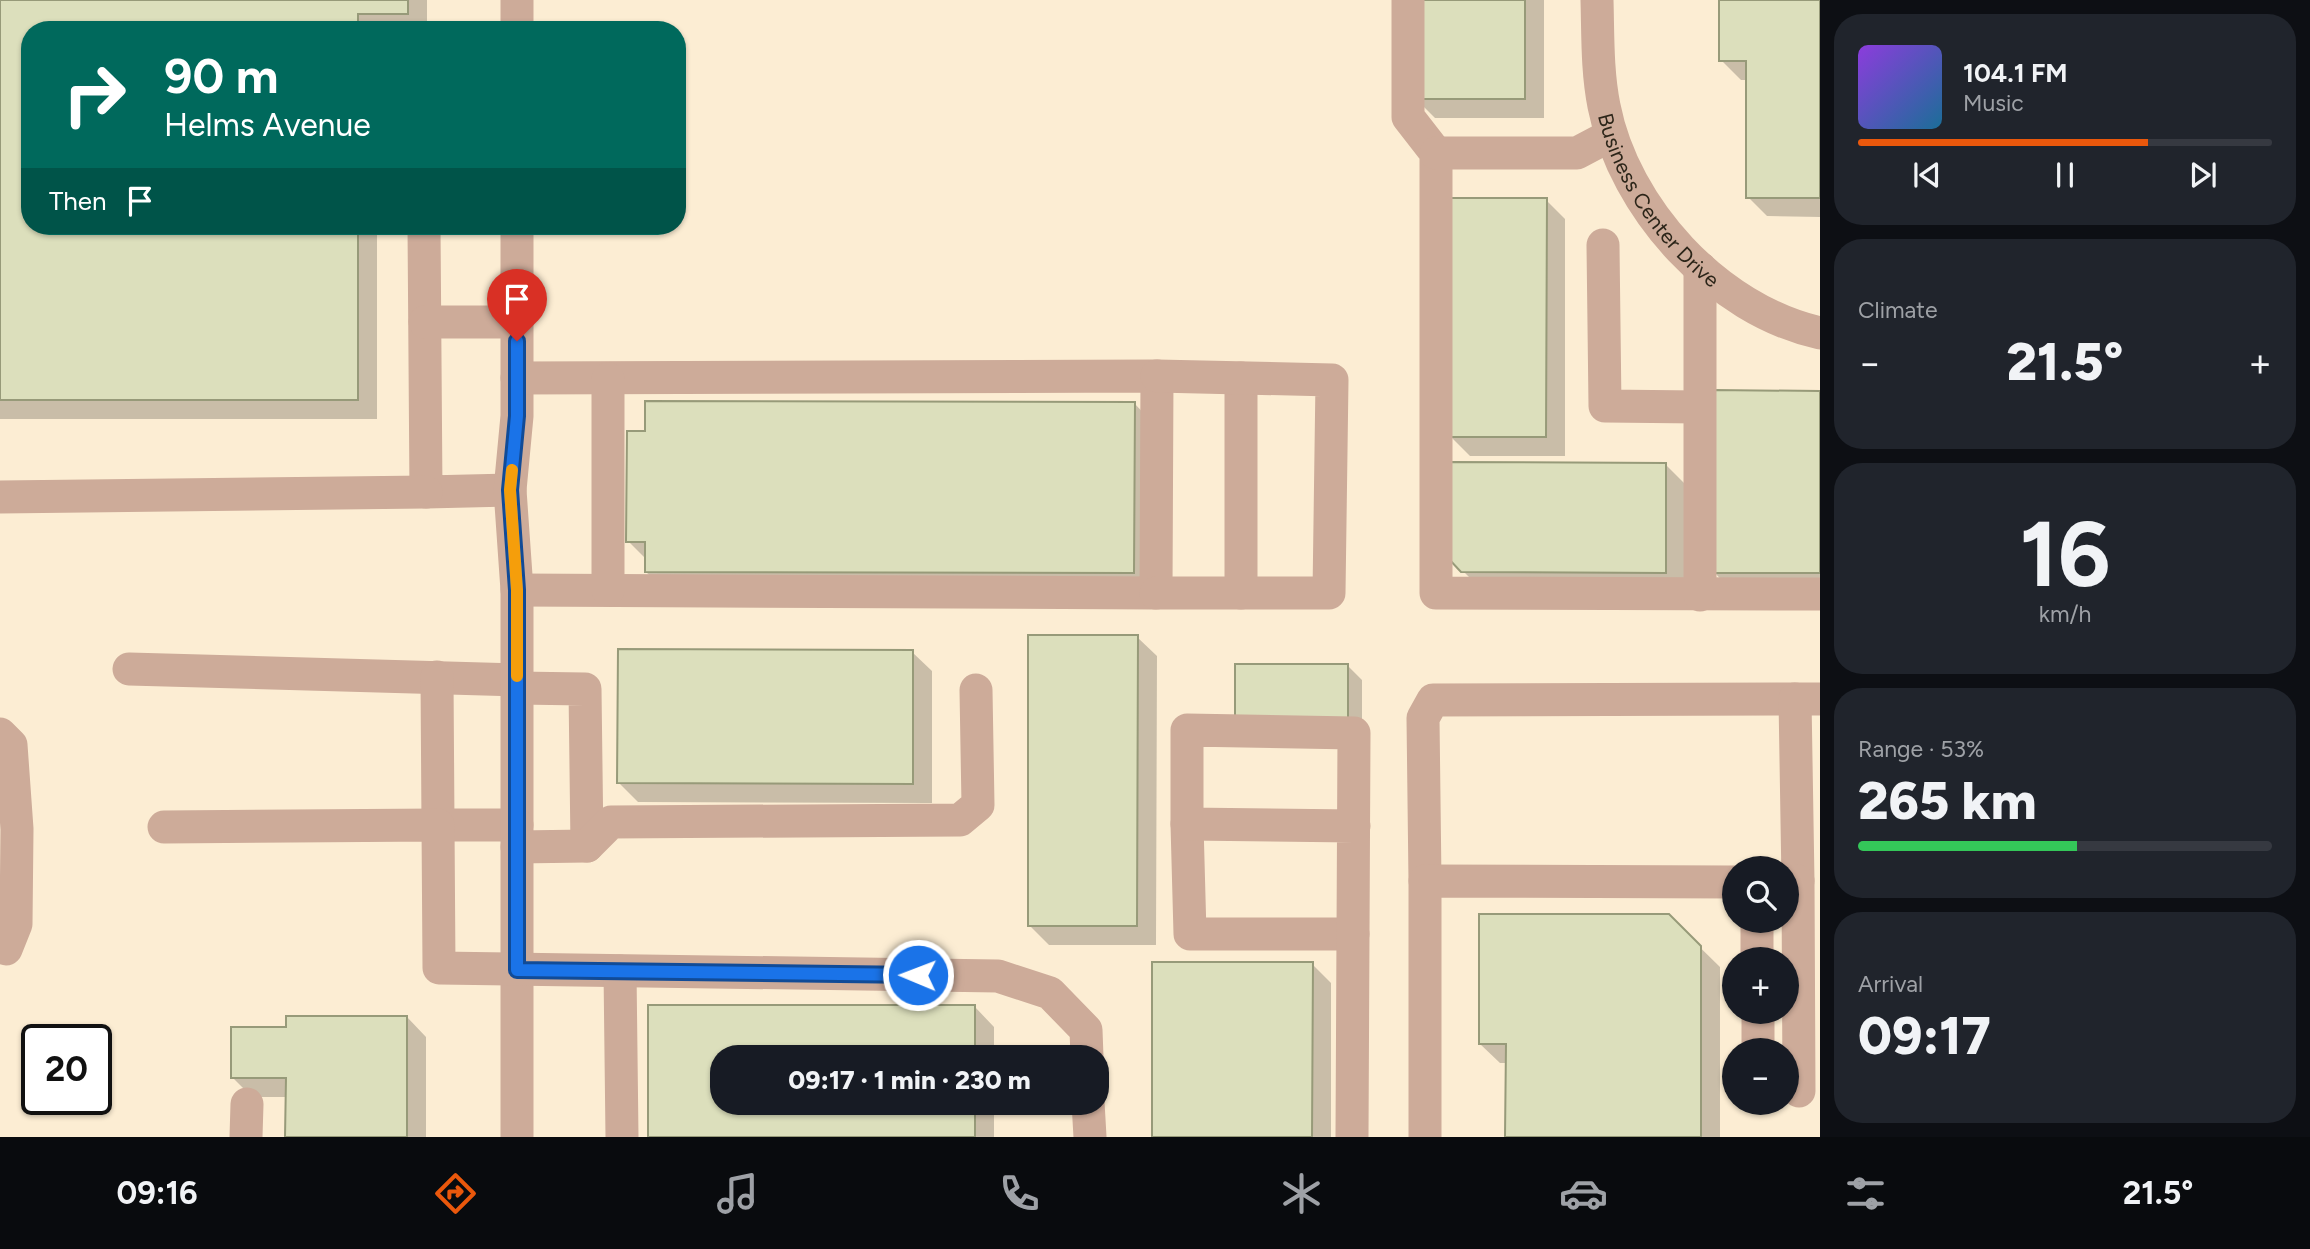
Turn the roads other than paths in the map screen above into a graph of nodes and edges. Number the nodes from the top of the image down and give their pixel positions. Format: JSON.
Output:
{"nodes":[{"id":1,"x":517,"y":0,"type":"edge"},
{"id":2,"x":1408,"y":0,"type":"edge"},
{"id":3,"x":1597,"y":0,"type":"edge"},
{"id":4,"x":517,"y":21,"type":"edge"},
{"id":5,"x":1611,"y":135,"type":"junction"},
{"id":6,"x":1436,"y":153,"type":"junction"},
{"id":7,"x":424,"y":235,"type":"edge"},
{"id":8,"x":517,"y":235,"type":"edge"},
{"id":9,"x":1603,"y":245,"type":"dead end"},
{"id":10,"x":1700,"y":268,"type":"junction"},
{"id":11,"x":425,"y":322,"type":"junction"},
{"id":12,"x":517,"y":322,"type":"junction"},
{"id":13,"x":1820,"y":333,"type":"edge"},
{"id":14,"x":1157,"y":376,"type":"junction"},
{"id":15,"x":517,"y":379,"type":"junction"},
{"id":16,"x":608,"y":379,"type":"junction"},
{"id":17,"x":1241,"y":379,"type":"junction"},
{"id":18,"x":1699,"y":407,"type":"junction"},
{"id":19,"x":510,"y":490,"type":"junction"},
{"id":20,"x":426,"y":492,"type":"junction"},
{"id":21,"x":0,"y":497,"type":"edge"},
{"id":22,"x":517,"y":590,"type":"junction"},
{"id":23,"x":608,"y":590,"type":"junction"},
{"id":24,"x":1156,"y":593,"type":"junction"},
{"id":25,"x":1241,"y":593,"type":"junction"},
{"id":26,"x":1820,"y":594,"type":"edge"},
{"id":27,"x":1700,"y":595,"type":"junction"},
{"id":28,"x":129,"y":669,"type":"dead end"},
{"id":29,"x":437,"y":677,"type":"junction"},
{"id":30,"x":517,"y":684,"type":"junction"},
{"id":31,"x":976,"y":690,"type":"dead end"},
{"id":32,"x":1807,"y":699,"type":"edge"},
{"id":33,"x":0,"y":734,"type":"edge"},
{"id":34,"x":1187,"y":824,"type":"junction"},
{"id":35,"x":438,"y":825,"type":"junction"},
{"id":36,"x":1354,"y":826,"type":"junction"},
{"id":37,"x":164,"y":827,"type":"dead end"},
{"id":38,"x":517,"y":836,"type":"junction"},
{"id":39,"x":587,"y":846,"type":"junction"},
{"id":40,"x":1795,"y":856,"type":"edge"},
{"id":41,"x":1425,"y":881,"type":"junction"},
{"id":42,"x":1722,"y":882,"type":"edge"},
{"id":43,"x":1799,"y":901,"type":"edge"},
{"id":44,"x":1353,"y":934,"type":"junction"},
{"id":45,"x":1809,"y":935,"type":"edge"},
{"id":46,"x":6,"y":949,"type":"dead end"},
{"id":47,"x":517,"y":970,"type":"junction"},
{"id":48,"x":620,"y":971,"type":"junction"},
{"id":49,"x":1087,"y":1045,"type":"edge"},
{"id":50,"x":1802,"y":1094,"type":"edge"},
{"id":51,"x":247,"y":1104,"type":"dead end"},
{"id":52,"x":1089,"y":1115,"type":"edge"},
{"id":53,"x":246,"y":1137,"type":"edge"},
{"id":54,"x":517,"y":1137,"type":"edge"},
{"id":55,"x":622,"y":1137,"type":"edge"},
{"id":56,"x":1090,"y":1137,"type":"edge"},
{"id":57,"x":1352,"y":1137,"type":"edge"},
{"id":58,"x":1425,"y":1137,"type":"edge"}],
"edges":[{"from":1,"to":4,"type":"street"},
{"from":2,"to":6,"type":"street"},
{"from":3,"to":5,"type":"street","name":"Business Center Drive"},
{"from":5,"to":6,"type":"street"},
{"from":5,"to":10,"type":"street","name":"Business Center Drive"},
{"from":6,"to":27,"type":"street"},
{"from":7,"to":11,"type":"street"},
{"from":8,"to":12,"type":"street"},
{"from":9,"to":18,"type":"street"},
{"from":10,"to":13,"type":"street","name":"Business Center Drive"},
{"from":10,"to":18,"type":"street"},
{"from":11,"to":12,"type":"street"},
{"from":11,"to":20,"type":"street"},
{"from":12,"to":15,"type":"street"},
{"from":14,"to":16,"type":"street"},
{"from":14,"to":17,"type":"street"},
{"from":14,"to":24,"type":"street"},
{"from":15,"to":16,"type":"street"},
{"from":15,"to":19,"type":"street"},
{"from":16,"to":23,"type":"street"},
{"from":17,"to":25,"type":"street"},
{"from":17,"to":25,"type":"street"},
{"from":18,"to":27,"type":"street"},
{"from":19,"to":20,"type":"street"},
{"from":19,"to":22,"type":"street"},
{"from":20,"to":21,"type":"street"},
{"from":22,"to":23,"type":"street"},
{"from":22,"to":30,"type":"street"},
{"from":23,"to":24,"type":"street"},
{"from":24,"to":25,"type":"street"},
{"from":26,"to":27,"type":"street"},
{"from":28,"to":29,"type":"street"},
{"from":29,"to":30,"type":"street"},
{"from":29,"to":35,"type":"street"},
{"from":30,"to":38,"type":"street"},
{"from":30,"to":39,"type":"street"},
{"from":31,"to":39,"type":"street"},
{"from":32,"to":40,"type":"street"},
{"from":32,"to":41,"type":"street"},
{"from":33,"to":46,"type":"street"},
{"from":34,"to":36,"type":"street"},
{"from":34,"to":36,"type":"street"},
{"from":34,"to":44,"type":"street"},
{"from":35,"to":37,"type":"street"},
{"from":35,"to":38,"type":"street"},
{"from":35,"to":47,"type":"street"},
{"from":36,"to":44,"type":"street"},
{"from":38,"to":39,"type":"street"},
{"from":38,"to":47,"type":"street"},
{"from":41,"to":42,"type":"street"},
{"from":41,"to":58,"type":"street"},
{"from":43,"to":45,"type":"street"},
{"from":44,"to":57,"type":"street"},
{"from":45,"to":50,"type":"street"},
{"from":47,"to":48,"type":"street"},
{"from":47,"to":54,"type":"street"},
{"from":48,"to":49,"type":"street"},
{"from":48,"to":55,"type":"street"},
{"from":51,"to":53,"type":"street"},
{"from":52,"to":56,"type":"street"}]}
